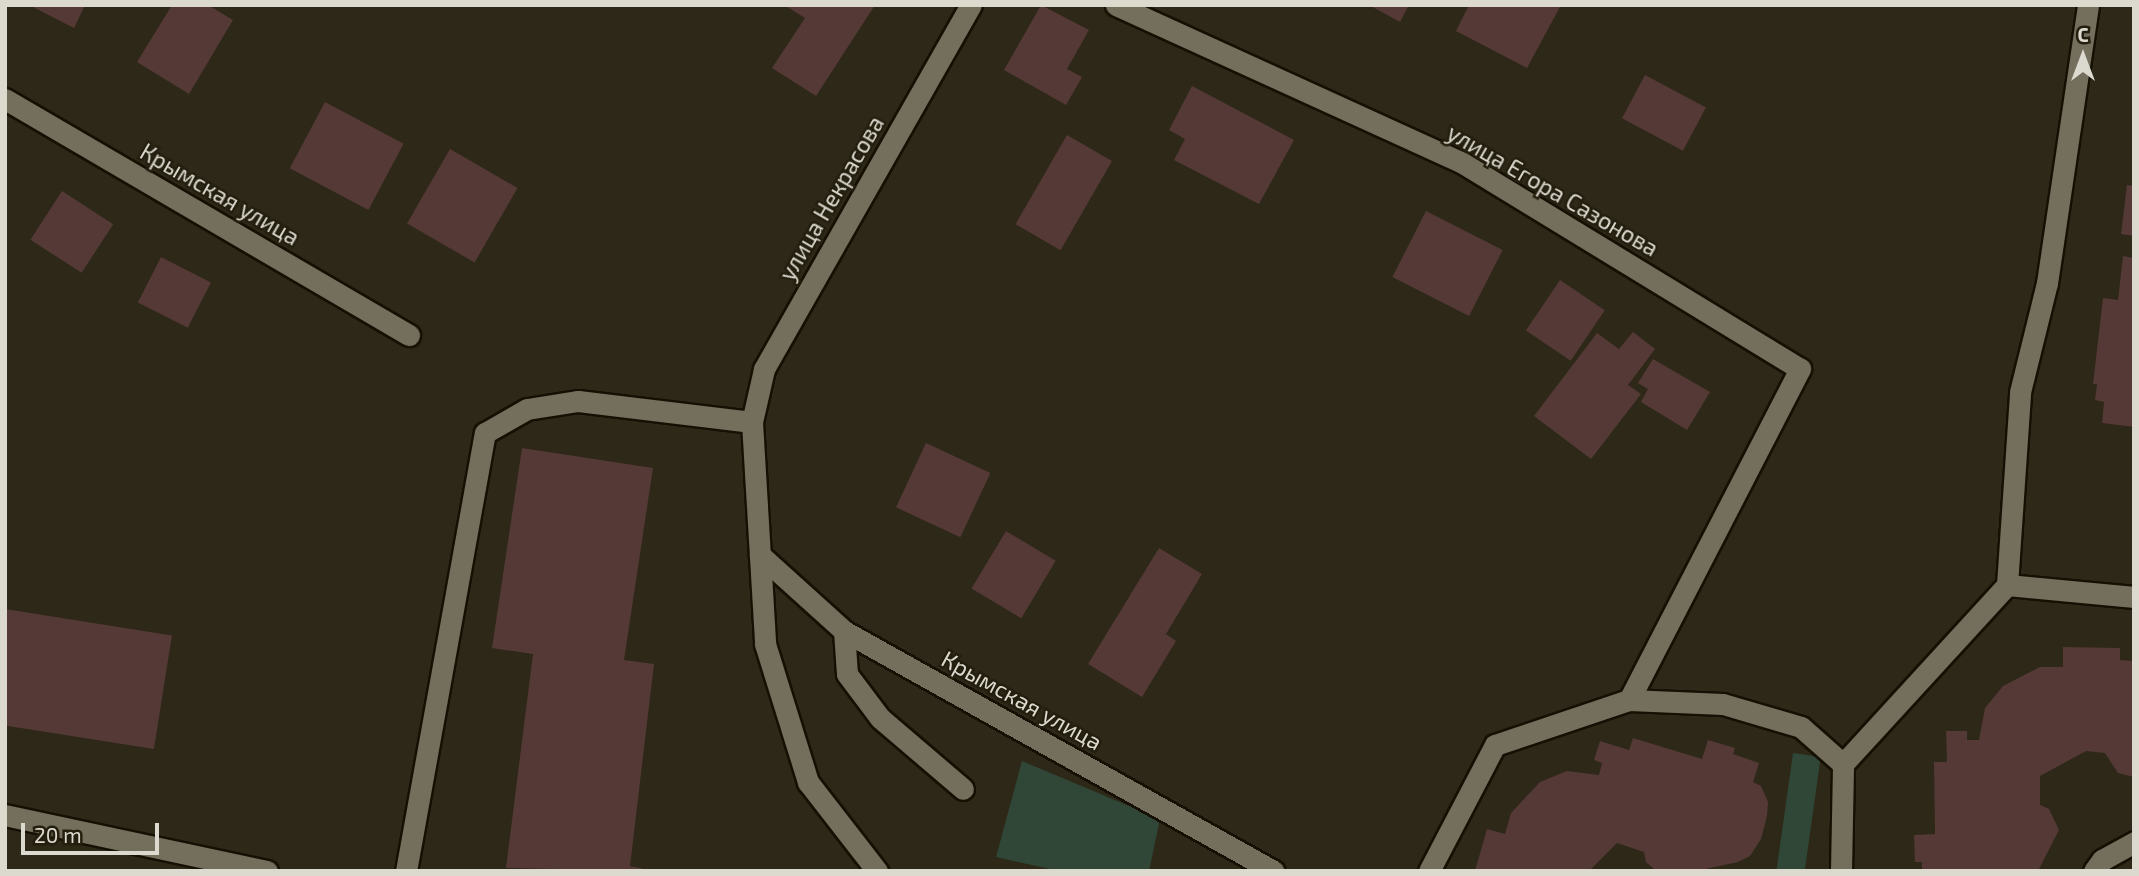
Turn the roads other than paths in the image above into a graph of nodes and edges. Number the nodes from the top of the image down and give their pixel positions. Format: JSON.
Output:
{"nodes":[{"id":1,"x":971,"y":5,"type":"edge"},
{"id":2,"x":1116,"y":5,"type":"edge"},
{"id":3,"x":2088,"y":5,"type":"edge"},
{"id":4,"x":5,"y":99,"type":"edge"},
{"id":5,"x":409,"y":335,"type":"dead end"},
{"id":6,"x":752,"y":422,"type":"junction"},
{"id":7,"x":760,"y":555,"type":"junction"},
{"id":8,"x":2007,"y":585,"type":"junction"},
{"id":9,"x":2134,"y":597,"type":"edge"},
{"id":10,"x":844,"y":631,"type":"junction"},
{"id":11,"x":1629,"y":700,"type":"junction"},
{"id":12,"x":1843,"y":764,"type":"junction"},
{"id":13,"x":963,"y":789,"type":"dead end"},
{"id":14,"x":5,"y":815,"type":"edge"},
{"id":15,"x":2134,"y":842,"type":"edge"},
{"id":16,"x":267,"y":871,"type":"edge"},
{"id":17,"x":406,"y":871,"type":"edge"},
{"id":18,"x":877,"y":871,"type":"edge"},
{"id":19,"x":1273,"y":871,"type":"edge"},
{"id":20,"x":1429,"y":871,"type":"edge"},
{"id":21,"x":1841,"y":871,"type":"edge"},
{"id":22,"x":2094,"y":871,"type":"edge"}],
"edges":[{"from":1,"to":6,"type":"street","name":"улица Некрасова"},
{"from":2,"to":11,"type":"street","name":"улица Егора Сазонова"},
{"from":3,"to":8,"type":"street"},
{"from":4,"to":5,"type":"street","name":"Крымская улица"},
{"from":6,"to":7,"type":"street","name":"улица Некрасова"},
{"from":6,"to":17,"type":"street"},
{"from":7,"to":10,"type":"street","name":"Крымская улица"},
{"from":7,"to":18,"type":"street","name":"улица Некрасова"},
{"from":8,"to":9,"type":"street"},
{"from":8,"to":12,"type":"street"},
{"from":10,"to":13,"type":"street"},
{"from":10,"to":19,"type":"street","name":"Крымская улица"},
{"from":11,"to":12,"type":"street"},
{"from":11,"to":20,"type":"street"},
{"from":12,"to":21,"type":"street"},
{"from":14,"to":16,"type":"street"},
{"from":15,"to":22,"type":"street"}]}
